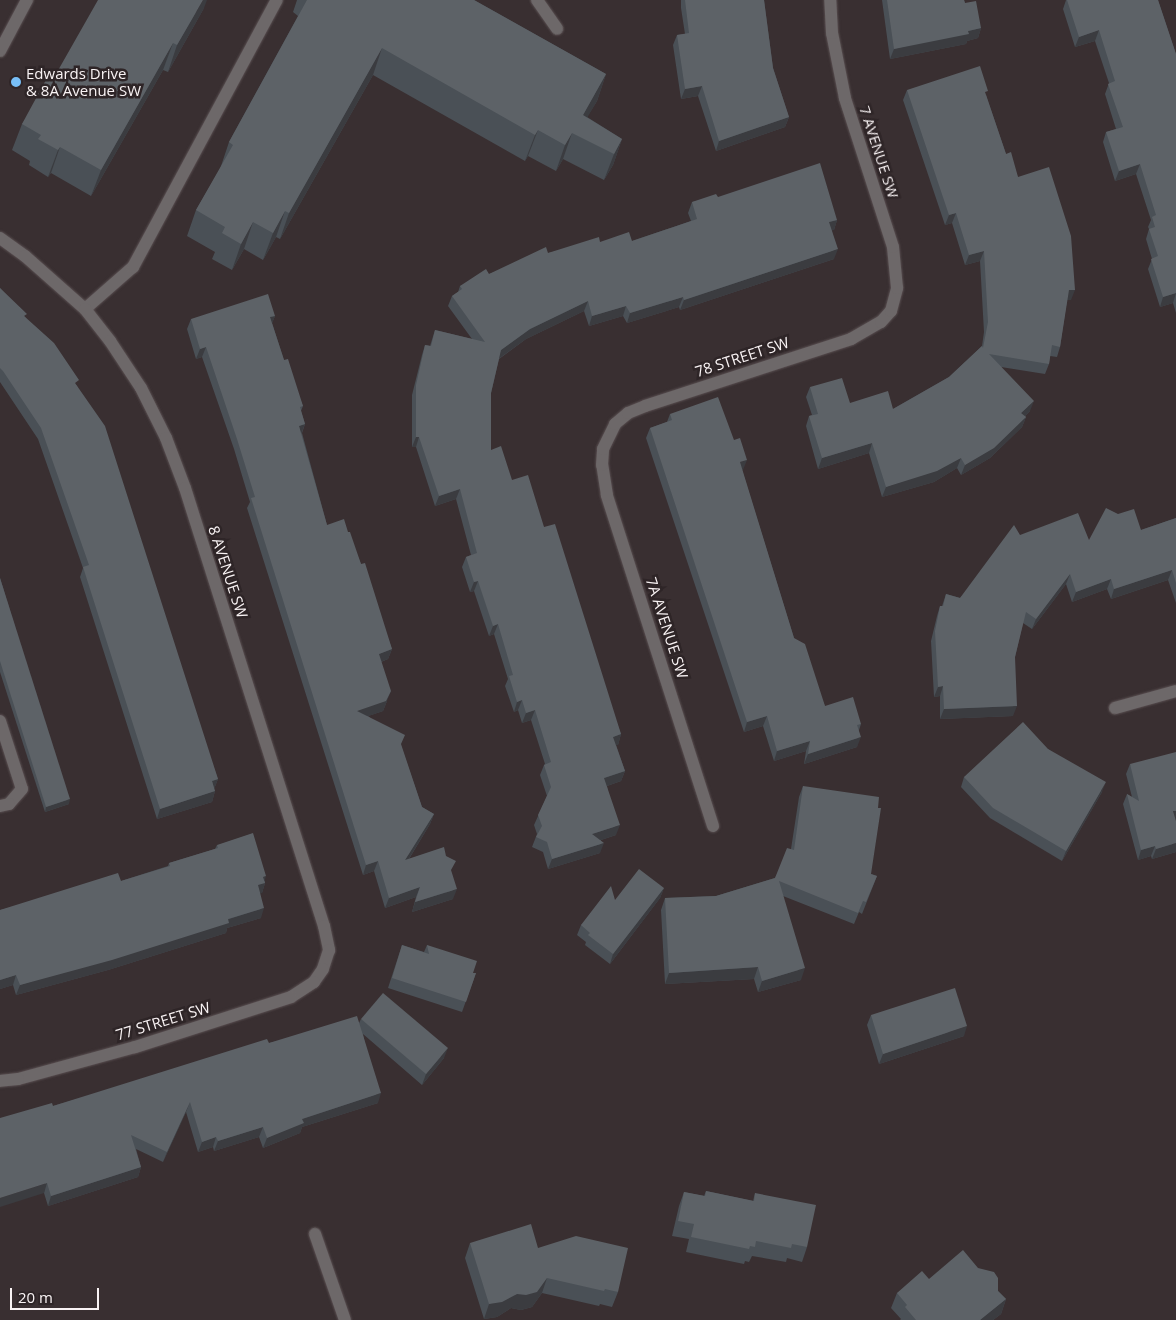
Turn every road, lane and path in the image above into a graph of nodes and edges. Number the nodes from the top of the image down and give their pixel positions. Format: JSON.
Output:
{"nodes":[{"id":1,"x":27,"y":0,"type":"edge"},
{"id":2,"x":277,"y":0,"type":"edge"},
{"id":3,"x":537,"y":0,"type":"edge"},
{"id":4,"x":830,"y":0,"type":"edge"},
{"id":5,"x":557,"y":29,"type":"dead end"},
{"id":6,"x":0,"y":51,"type":"edge"},
{"id":7,"x":0,"y":238,"type":"edge"},
{"id":8,"x":85,"y":309,"type":"junction"},
{"id":9,"x":891,"y":311,"type":"joint"},
{"id":10,"x":607,"y":437,"type":"joint"},
{"id":11,"x":1176,"y":690,"type":"edge"},
{"id":12,"x":1115,"y":708,"type":"dead end"},
{"id":13,"x":0,"y":721,"type":"edge"},
{"id":14,"x":3,"y":743,"type":"edge"},
{"id":15,"x":0,"y":806,"type":"edge"},
{"id":16,"x":713,"y":826,"type":"dead end"},
{"id":17,"x":323,"y":969,"type":"joint"},
{"id":18,"x":0,"y":1081,"type":"edge"},
{"id":19,"x":315,"y":1234,"type":"dead end"},
{"id":20,"x":345,"y":1320,"type":"edge"}],
"edges":[{"from":1,"to":6,"type":"street"},
{"from":2,"to":8,"type":"street"},
{"from":3,"to":5,"type":"street"},
{"from":4,"to":9,"type":"street","name":"7 AVENUE SW"},
{"from":7,"to":8,"type":"street","name":"8 AVENUE SW"},
{"from":8,"to":17,"type":"street","name":"8 AVENUE SW"},
{"from":9,"to":10,"type":"street","name":"78 STREET SW"},
{"from":10,"to":16,"type":"street","name":"7A AVENUE SW"},
{"from":11,"to":12,"type":"street"},
{"from":13,"to":14,"type":"street"},
{"from":14,"to":15,"type":"street"},
{"from":17,"to":18,"type":"street","name":"77 STREET SW"},
{"from":19,"to":20,"type":"street"}]}
